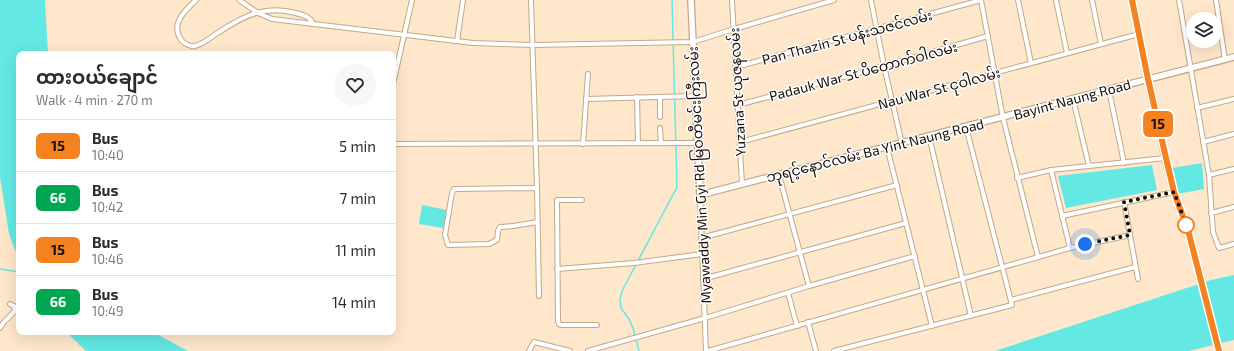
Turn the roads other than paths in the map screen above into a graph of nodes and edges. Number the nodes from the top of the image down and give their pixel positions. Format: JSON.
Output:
{"nodes":[{"id":1,"x":196,"y":0,"type":"edge"},
{"id":2,"x":239,"y":0,"type":"edge"},
{"id":3,"x":412,"y":0,"type":"edge"},
{"id":4,"x":462,"y":0,"type":"edge"},
{"id":5,"x":531,"y":0,"type":"edge"},
{"id":6,"x":691,"y":0,"type":"edge"},
{"id":7,"x":732,"y":0,"type":"edge"},
{"id":8,"x":834,"y":0,"type":"edge"},
{"id":9,"x":871,"y":0,"type":"edge"},
{"id":10,"x":981,"y":0,"type":"edge"},
{"id":11,"x":1018,"y":0,"type":"edge"},
{"id":12,"x":1056,"y":0,"type":"edge"},
{"id":13,"x":1092,"y":0,"type":"edge"},
{"id":14,"x":1132,"y":0,"type":"edge"},
{"id":15,"x":1179,"y":0,"type":"edge"},
{"id":16,"x":1216,"y":0,"type":"edge"},
{"id":17,"x":256,"y":12,"type":"junction"},
{"id":18,"x":314,"y":24,"type":"junction"},
{"id":19,"x":876,"y":28,"type":"junction"},
{"id":20,"x":734,"y":29,"type":"junction"},
{"id":21,"x":1139,"y":34,"type":"junction"},
{"id":22,"x":404,"y":35,"type":"junction"},
{"id":23,"x":988,"y":36,"type":"junction"},
{"id":24,"x":457,"y":41,"type":"junction"},
{"id":25,"x":693,"y":42,"type":"junction"},
{"id":26,"x":1101,"y":44,"type":"junction"},
{"id":27,"x":533,"y":45,"type":"junction"},
{"id":28,"x":1067,"y":53,"type":"junction"},
{"id":29,"x":1234,"y":57,"type":"edge"},
{"id":30,"x":396,"y":60,"type":"edge"},
{"id":31,"x":1225,"y":60,"type":"junction"},
{"id":32,"x":1030,"y":63,"type":"junction"},
{"id":33,"x":884,"y":66,"type":"junction"},
{"id":34,"x":736,"y":67,"type":"junction"},
{"id":35,"x":1191,"y":68,"type":"junction"},
{"id":36,"x":995,"y":73,"type":"junction"},
{"id":37,"x":588,"y":74,"type":"dead end"},
{"id":38,"x":1148,"y":79,"type":"junction"},
{"id":39,"x":1109,"y":90,"type":"junction"},
{"id":40,"x":695,"y":96,"type":"junction"},
{"id":41,"x":637,"y":97,"type":"junction"},
{"id":42,"x":660,"y":97,"type":"junction"},
{"id":43,"x":586,"y":98,"type":"junction"},
{"id":44,"x":1073,"y":99,"type":"junction"},
{"id":45,"x":1234,"y":99,"type":"edge"},
{"id":46,"x":892,"y":101,"type":"junction"},
{"id":47,"x":738,"y":104,"type":"junction"},
{"id":48,"x":1197,"y":108,"type":"junction"},
{"id":49,"x":660,"y":117,"type":"dead end"},
{"id":50,"x":1002,"y":118,"type":"junction"},
{"id":51,"x":966,"y":127,"type":"junction"},
{"id":52,"x":660,"y":128,"type":"dead end"},
{"id":53,"x":1234,"y":134,"type":"edge"},
{"id":54,"x":929,"y":136,"type":"junction"},
{"id":55,"x":740,"y":142,"type":"junction"},
{"id":56,"x":1203,"y":142,"type":"junction"},
{"id":57,"x":638,"y":143,"type":"junction"},
{"id":58,"x":661,"y":143,"type":"junction"},
{"id":59,"x":698,"y":143,"type":"junction"},
{"id":60,"x":396,"y":144,"type":"edge"},
{"id":61,"x":536,"y":144,"type":"junction"},
{"id":62,"x":583,"y":144,"type":"junction"},
{"id":63,"x":902,"y":144,"type":"junction"},
{"id":64,"x":887,"y":148,"type":"junction"},
{"id":65,"x":1166,"y":158,"type":"junction"},
{"id":66,"x":1124,"y":163,"type":"junction"},
{"id":67,"x":1089,"y":166,"type":"junction"},
{"id":68,"x":1234,"y":169,"type":"edge"},
{"id":69,"x":1051,"y":170,"type":"junction"},
{"id":70,"x":779,"y":175,"type":"junction"},
{"id":71,"x":1209,"y":175,"type":"junction"},
{"id":72,"x":1017,"y":178,"type":"junction"},
{"id":73,"x":742,"y":185,"type":"junction"},
{"id":74,"x":897,"y":186,"type":"junction"},
{"id":75,"x":537,"y":188,"type":"junction"},
{"id":76,"x":1174,"y":192,"type":"junction"},
{"id":77,"x":700,"y":195,"type":"junction"},
{"id":78,"x":582,"y":200,"type":"dead end"},
{"id":79,"x":1124,"y":202,"type":"junction"},
{"id":80,"x":1234,"y":207,"type":"edge"},
{"id":81,"x":1211,"y":213,"type":"junction"},
{"id":82,"x":790,"y":214,"type":"junction"},
{"id":83,"x":1062,"y":216,"type":"junction"},
{"id":84,"x":538,"y":222,"type":"junction"},
{"id":85,"x":906,"y":223,"type":"junction"},
{"id":86,"x":1130,"y":235,"type":"junction"},
{"id":87,"x":701,"y":238,"type":"junction"},
{"id":88,"x":1234,"y":244,"type":"edge"},
{"id":89,"x":1070,"y":248,"type":"junction"},
{"id":90,"x":800,"y":252,"type":"junction"},
{"id":91,"x":702,"y":254,"type":"junction"},
{"id":92,"x":915,"y":256,"type":"junction"},
{"id":93,"x":1038,"y":256,"type":"junction"},
{"id":94,"x":1002,"y":267,"type":"junction"},
{"id":95,"x":1136,"y":267,"type":"junction"},
{"id":96,"x":557,"y":269,"type":"junction"},
{"id":97,"x":703,"y":279,"type":"junction"},
{"id":98,"x":962,"y":279,"type":"junction"},
{"id":99,"x":1138,"y":279,"type":"dead end"},
{"id":100,"x":809,"y":286,"type":"junction"},
{"id":101,"x":923,"y":289,"type":"junction"},
{"id":102,"x":788,"y":293,"type":"junction"},
{"id":103,"x":539,"y":296,"type":"dead end"},
{"id":104,"x":1011,"y":300,"type":"junction"},
{"id":105,"x":10,"y":304,"type":"dead end"},
{"id":106,"x":970,"y":316,"type":"junction"},
{"id":107,"x":705,"y":318,"type":"junction"},
{"id":108,"x":808,"y":322,"type":"junction"},
{"id":109,"x":597,"y":325,"type":"dead end"},
{"id":110,"x":797,"y":326,"type":"junction"},
{"id":111,"x":932,"y":326,"type":"junction"},
{"id":112,"x":0,"y":328,"type":"edge"},
{"id":113,"x":529,"y":351,"type":"edge"},
{"id":114,"x":570,"y":351,"type":"edge"},
{"id":115,"x":588,"y":351,"type":"edge"},
{"id":116,"x":707,"y":351,"type":"edge"},
{"id":117,"x":816,"y":351,"type":"edge"},
{"id":118,"x":834,"y":351,"type":"edge"},
{"id":119,"x":1219,"y":351,"type":"edge"}],
"edges":[{"from":1,"to":17,"type":"street"},
{"from":2,"to":17,"type":"street"},
{"from":3,"to":22,"type":"street"},
{"from":4,"to":24,"type":"street"},
{"from":5,"to":27,"type":"street"},
{"from":6,"to":25,"type":"main road","name":"Myawaddy Min Gyi Rd မြဝတီမင်းကြီးလမ်း"},
{"from":7,"to":20,"type":"street","name":"Yuzana St ယုဇနလမ်း"},
{"from":8,"to":20,"type":"street"},
{"from":9,"to":19,"type":"street"},
{"from":10,"to":19,"type":"street","name":"Pan Thazin St ပန်းသဇင်လမ်း"},
{"from":10,"to":23,"type":"street"},
{"from":11,"to":32,"type":"street"},
{"from":12,"to":28,"type":"street"},
{"from":13,"to":26,"type":"street"},
{"from":14,"to":21,"type":"main road"},
{"from":15,"to":35,"type":"street"},
{"from":16,"to":31,"type":"street"},
{"from":17,"to":18,"type":"street"},
{"from":17,"to":18,"type":"street"},
{"from":18,"to":22,"type":"street"},
{"from":19,"to":33,"type":"street"},
{"from":19,"to":34,"type":"street","name":"Pan Thazin St ပန်းသဇင်လမ်း"},
{"from":20,"to":25,"type":"street"},
{"from":20,"to":34,"type":"street","name":"Yuzana St ယုဇနလမ်း"},
{"from":21,"to":26,"type":"street","name":"Nau War St ငုဝါလမ်း"},
{"from":21,"to":38,"type":"main road"},
{"from":22,"to":24,"type":"street"},
{"from":22,"to":30,"type":"street"},
{"from":23,"to":33,"type":"street","name":"Padauk War St ပိတောက်ဝါလမ်း"},
{"from":23,"to":36,"type":"street"},
{"from":24,"to":27,"type":"street"},
{"from":25,"to":27,"type":"street"},
{"from":25,"to":40,"type":"main road","name":"Myawaddy Min Gyi Rd မြဝတီမင်းကြီးလမ်း"},
{"from":26,"to":28,"type":"street","name":"Nau War St ငုဝါလမ်း"},
{"from":27,"to":61,"type":"street"},
{"from":28,"to":32,"type":"street","name":"Nau War St ငုဝါလမ်း"},
{"from":29,"to":31,"type":"main road","name":"Bayint Naung Road"},
{"from":31,"to":35,"type":"main road","name":"Bayint Naung Road"},
{"from":32,"to":36,"type":"street","name":"Nau War St ငုဝါလမ်း"},
{"from":33,"to":46,"type":"street"},
{"from":33,"to":47,"type":"street","name":"Padauk War St ပိတောက်ဝါလမ်း"},
{"from":34,"to":47,"type":"street","name":"Yuzana St ယုဇနလမ်း"},
{"from":35,"to":38,"type":"main road","name":"Bayint Naung Road"},
{"from":35,"to":48,"type":"street"},
{"from":36,"to":46,"type":"street","name":"Nau War St ငုဝါလမ်း"},
{"from":36,"to":50,"type":"street"},
{"from":37,"to":43,"type":"street"},
{"from":38,"to":39,"type":"main road","name":"Bayint Naung Road"},
{"from":38,"to":65,"type":"main road"},
{"from":39,"to":44,"type":"main road","name":"Bayint Naung Road"},
{"from":39,"to":66,"type":"street"},
{"from":40,"to":42,"type":"street"},
{"from":40,"to":59,"type":"main road","name":"Myawaddy Min Gyi Rd မြဝတီမင်းကြီးလမ်း"},
{"from":41,"to":42,"type":"street"},
{"from":41,"to":43,"type":"street"},
{"from":41,"to":57,"type":"street"},
{"from":42,"to":49,"type":"street"},
{"from":43,"to":62,"type":"street"},
{"from":44,"to":50,"type":"main road","name":"Bayint Naung Road"},
{"from":44,"to":67,"type":"street"},
{"from":45,"to":48,"type":"street"},
{"from":46,"to":55,"type":"street","name":"Nau War St ငုဝါလမ်း"},
{"from":46,"to":63,"type":"street"},
{"from":47,"to":55,"type":"street","name":"Yuzana St ယုဇနလမ်း"},
{"from":48,"to":56,"type":"street"},
{"from":50,"to":51,"type":"main road","name":"ဘုရင့်နောင်လမ်း Ba Yint Naung Road"},
{"from":50,"to":72,"type":"street"},
{"from":51,"to":54,"type":"main road","name":"ဘုရင့်နောင်လမ်း Ba Yint Naung Road"},
{"from":51,"to":94,"type":"street"},
{"from":52,"to":58,"type":"street"},
{"from":53,"to":56,"type":"street"},
{"from":54,"to":63,"type":"main road","name":"ဘုရင့်နောင်လမ်း Ba Yint Naung Road"},
{"from":54,"to":98,"type":"street"},
{"from":55,"to":73,"type":"street","name":"Yuzana St ယုဇနလမ်း"},
{"from":56,"to":71,"type":"street"},
{"from":57,"to":58,"type":"street"},
{"from":57,"to":62,"type":"street"},
{"from":58,"to":59,"type":"street"},
{"from":59,"to":77,"type":"main road","name":"Myawaddy Min Gyi Rd မြဝတီမင်းကြီးလမ်း"},
{"from":60,"to":61,"type":"street"},
{"from":61,"to":62,"type":"street"},
{"from":61,"to":75,"type":"street"},
{"from":63,"to":64,"type":"main road","name":"ဘုရင့်နောင်လမ်း Ba Yint Naung Road"},
{"from":64,"to":70,"type":"main road","name":"ဘုရင့်နောင်လမ်း Ba Yint Naung Road"},
{"from":64,"to":74,"type":"street"},
{"from":65,"to":66,"type":"street"},
{"from":65,"to":76,"type":"main road"},
{"from":66,"to":67,"type":"street"},
{"from":67,"to":69,"type":"street"},
{"from":68,"to":71,"type":"street"},
{"from":69,"to":72,"type":"street"},
{"from":69,"to":83,"type":"street"},
{"from":70,"to":73,"type":"main road","name":"ဘုရင့်နောင်လမ်း Ba Yint Naung Road"},
{"from":70,"to":82,"type":"street"},
{"from":71,"to":81,"type":"street"},
{"from":72,"to":93,"type":"street"},
{"from":73,"to":77,"type":"main road","name":"ဘုရင့်နောင်လမ်း Ba Yint Naung Road"},
{"from":74,"to":82,"type":"street"},
{"from":74,"to":85,"type":"street"},
{"from":75,"to":84,"type":"street"},
{"from":75,"to":84,"type":"street"},
{"from":76,"to":79,"type":"street"},
{"from":76,"to":119,"type":"main road"},
{"from":77,"to":87,"type":"street","name":"Myawaddy Min Gyi Rd မြဝတီမင်းကြီးလမ်း"},
{"from":78,"to":96,"type":"street"},
{"from":79,"to":83,"type":"street"},
{"from":79,"to":86,"type":"street"},
{"from":80,"to":81,"type":"street"},
{"from":81,"to":88,"type":"street"},
{"from":82,"to":87,"type":"street"},
{"from":82,"to":90,"type":"street"},
{"from":83,"to":89,"type":"street"},
{"from":84,"to":103,"type":"street"},
{"from":85,"to":90,"type":"street"},
{"from":85,"to":92,"type":"street"},
{"from":86,"to":89,"type":"street"},
{"from":86,"to":95,"type":"street"},
{"from":87,"to":91,"type":"street","name":"Myawaddy Min Gyi Rd မြဝတီမင်းကြီးလမ်း"},
{"from":89,"to":93,"type":"street"},
{"from":90,"to":97,"type":"street"},
{"from":90,"to":100,"type":"street"},
{"from":91,"to":96,"type":"street"},
{"from":91,"to":97,"type":"street","name":"Myawaddy Min Gyi Rd မြဝတီမင်းကြီးလမ်း"},
{"from":92,"to":100,"type":"street"},
{"from":92,"to":101,"type":"street"},
{"from":93,"to":94,"type":"street"},
{"from":94,"to":98,"type":"street"},
{"from":94,"to":104,"type":"street"},
{"from":95,"to":99,"type":"street"},
{"from":95,"to":104,"type":"street"},
{"from":96,"to":109,"type":"street"},
{"from":97,"to":107,"type":"street","name":"Myawaddy Min Gyi Rd မြဝတီမင်းကြီးလမ်း"},
{"from":98,"to":101,"type":"street"},
{"from":98,"to":106,"type":"street"},
{"from":100,"to":102,"type":"street"},
{"from":101,"to":108,"type":"street"},
{"from":101,"to":111,"type":"street"},
{"from":102,"to":107,"type":"street"},
{"from":102,"to":110,"type":"street"},
{"from":104,"to":106,"type":"street"},
{"from":105,"to":112,"type":"street"},
{"from":106,"to":111,"type":"street"},
{"from":107,"to":115,"type":"street"},
{"from":107,"to":116,"type":"street","name":"Myawaddy Min Gyi Rd မြဝတီမင်းကြီးလမ်း"},
{"from":108,"to":110,"type":"street"},
{"from":108,"to":117,"type":"street"},
{"from":110,"to":116,"type":"street"},
{"from":111,"to":118,"type":"street"},
{"from":113,"to":114,"type":"street"}]}
